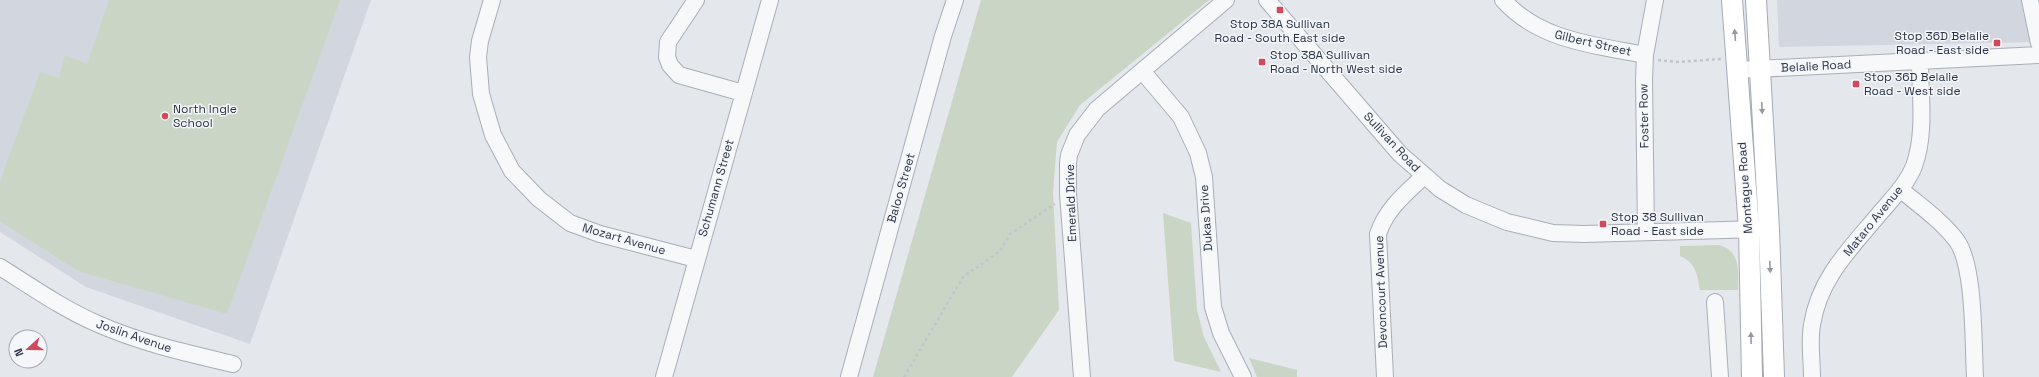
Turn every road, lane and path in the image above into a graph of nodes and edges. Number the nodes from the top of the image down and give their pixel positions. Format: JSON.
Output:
{"nodes":[{"id":1,"x":492,"y":0,"type":"edge"},
{"id":2,"x":696,"y":0,"type":"edge"},
{"id":3,"x":770,"y":0,"type":"edge"},
{"id":4,"x":955,"y":0,"type":"edge"},
{"id":5,"x":1226,"y":0,"type":"edge"},
{"id":6,"x":1267,"y":0,"type":"edge"},
{"id":7,"x":1504,"y":0,"type":"edge"},
{"id":8,"x":1655,"y":0,"type":"edge"},
{"id":9,"x":1732,"y":0,"type":"edge"},
{"id":10,"x":1756,"y":0,"type":"edge"},
{"id":11,"x":2030,"y":0,"type":"edge"},
{"id":12,"x":2039,"y":43,"type":"edge"},
{"id":13,"x":2039,"y":55,"type":"edge"},
{"id":14,"x":1649,"y":57,"type":"junction"},
{"id":15,"x":1920,"y":61,"type":"junction"},
{"id":16,"x":1731,"y":64,"type":"junction"},
{"id":17,"x":1760,"y":69,"type":"junction"},
{"id":18,"x":1143,"y":72,"type":"junction"},
{"id":19,"x":743,"y":93,"type":"junction"},
{"id":20,"x":1424,"y":176,"type":"junction"},
{"id":21,"x":1900,"y":189,"type":"junction"},
{"id":22,"x":1068,"y":194,"type":"junction"},
{"id":23,"x":1769,"y":228,"type":"junction"},
{"id":24,"x":1749,"y":230,"type":"junction"},
{"id":25,"x":1646,"y":232,"type":"junction"},
{"id":26,"x":696,"y":259,"type":"junction"},
{"id":27,"x":0,"y":267,"type":"edge"},
{"id":28,"x":1716,"y":302,"type":"dead end"},
{"id":29,"x":233,"y":364,"type":"dead end"},
{"id":30,"x":664,"y":377,"type":"edge"},
{"id":31,"x":849,"y":377,"type":"edge"},
{"id":32,"x":904,"y":377,"type":"edge"},
{"id":33,"x":1082,"y":377,"type":"edge"},
{"id":34,"x":1243,"y":377,"type":"edge"},
{"id":35,"x":1385,"y":377,"type":"edge"},
{"id":36,"x":1720,"y":377,"type":"edge"},
{"id":37,"x":1752,"y":377,"type":"edge"},
{"id":38,"x":1774,"y":377,"type":"edge"},
{"id":39,"x":1812,"y":377,"type":"edge"},
{"id":40,"x":1975,"y":377,"type":"edge"}],
"edges":[{"from":1,"to":26,"type":"street","name":"Mozart Avenue"},
{"from":2,"to":19,"type":"street"},
{"from":3,"to":19,"type":"street","name":"Schumann Street"},
{"from":4,"to":31,"type":"street","name":"Baloo Street"},
{"from":5,"to":18,"type":"street","name":"Emerald Drive"},
{"from":6,"to":20,"type":"street","name":"Sullivan Road"},
{"from":7,"to":14,"type":"street","name":"Gilbert Street"},
{"from":8,"to":14,"type":"street","name":"Foster Row"},
{"from":16,"to":9,"type":"main road","name":"Montague Road","one_way":true},
{"from":10,"to":17,"type":"main road","name":"Montague Road"},
{"from":11,"to":12,"type":"street"},
{"from":13,"to":15,"type":"street","name":"Belalie Road"},
{"from":14,"to":16,"type":"path"},
{"from":14,"to":25,"type":"street","name":"Foster Row"},
{"from":15,"to":17,"type":"street","name":"Belalie Road"},
{"from":15,"to":21,"type":"street","name":"Mataro Avenue"},
{"from":16,"to":17,"type":"street","name":"Belalie Road"},
{"from":16,"to":24,"type":"main road","name":"Montague Road"},
{"from":17,"to":23,"type":"main road","name":"Montague Road","one_way":true},
{"from":18,"to":22,"type":"street","name":"Emerald Drive"},
{"from":18,"to":34,"type":"street","name":"Dukas Drive"},
{"from":19,"to":26,"type":"street","name":"Schumann Street"},
{"from":20,"to":25,"type":"street","name":"Sullivan Road"},
{"from":20,"to":35,"type":"street","name":"Devoncourt Avenue"},
{"from":21,"to":39,"type":"street","name":"Mataro Avenue"},
{"from":21,"to":40,"type":"street"},
{"from":22,"to":32,"type":"path"},
{"from":22,"to":33,"type":"street","name":"Emerald Drive"},
{"from":23,"to":24,"type":"street","name":"Sullivan Road"},
{"from":23,"to":38,"type":"main road","name":"Montague Road","one_way":true},
{"from":24,"to":25,"type":"street","name":"Sullivan Road"},
{"from":37,"to":24,"type":"main road","name":"Montague Road","one_way":true},
{"from":26,"to":30,"type":"street","name":"Schumann Street"},
{"from":27,"to":29,"type":"street","name":"Joslin Avenue"},
{"from":28,"to":36,"type":"street"}]}
